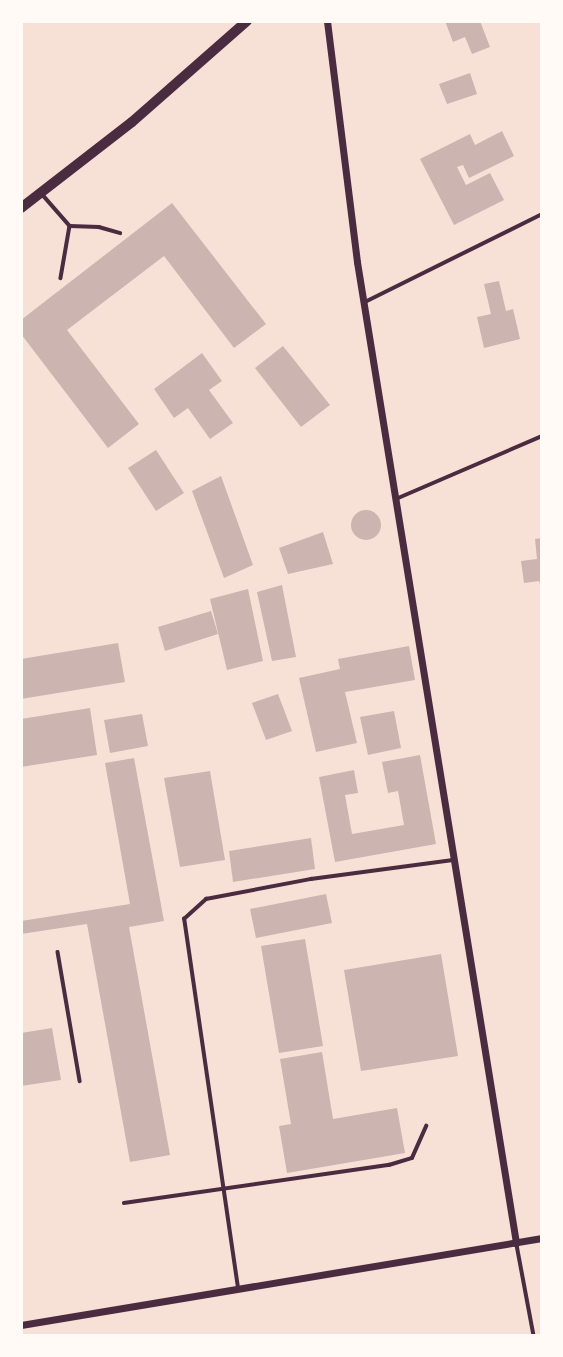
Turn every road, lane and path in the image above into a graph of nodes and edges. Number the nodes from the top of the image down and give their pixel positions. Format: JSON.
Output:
{"nodes":[{"id":1,"x":247,"y":21,"type":"edge"},
{"id":2,"x":327,"y":21,"type":"edge"},
{"id":3,"x":40,"y":192,"type":"junction"},
{"id":4,"x":21,"y":208,"type":"edge"},
{"id":5,"x":542,"y":214,"type":"edge"},
{"id":6,"x":70,"y":226,"type":"junction"},
{"id":7,"x":120,"y":233,"type":"dead end"},
{"id":8,"x":61,"y":278,"type":"dead end"},
{"id":9,"x":364,"y":303,"type":"junction"},
{"id":10,"x":542,"y":436,"type":"edge"},
{"id":11,"x":396,"y":499,"type":"junction"},
{"id":12,"x":454,"y":859,"type":"junction"},
{"id":13,"x":58,"y":952,"type":"dead end"},
{"id":14,"x":80,"y":1081,"type":"dead end"},
{"id":15,"x":426,"y":1126,"type":"dead end"},
{"id":16,"x":224,"y":1188,"type":"junction"},
{"id":17,"x":124,"y":1203,"type":"dead end"},
{"id":18,"x":542,"y":1238,"type":"edge"},
{"id":19,"x":516,"y":1243,"type":"junction"},
{"id":20,"x":238,"y":1288,"type":"junction"},
{"id":21,"x":21,"y":1325,"type":"edge"},
{"id":22,"x":534,"y":1336,"type":"edge"}],
"edges":[{"from":1,"to":3,"type":"main road"},
{"from":2,"to":9,"type":"street"},
{"from":3,"to":4,"type":"main road"},
{"from":3,"to":6,"type":"lane"},
{"from":5,"to":9,"type":"lane"},
{"from":6,"to":7,"type":"lane"},
{"from":6,"to":8,"type":"lane"},
{"from":9,"to":11,"type":"street"},
{"from":10,"to":11,"type":"lane"},
{"from":11,"to":12,"type":"street"},
{"from":12,"to":16,"type":"lane"},
{"from":12,"to":19,"type":"street"},
{"from":13,"to":14,"type":"lane"},
{"from":15,"to":16,"type":"lane"},
{"from":16,"to":17,"type":"lane"},
{"from":16,"to":20,"type":"lane"},
{"from":18,"to":19,"type":"street"},
{"from":19,"to":20,"type":"street"},
{"from":19,"to":22,"type":"lane"},
{"from":20,"to":21,"type":"street"}]}
